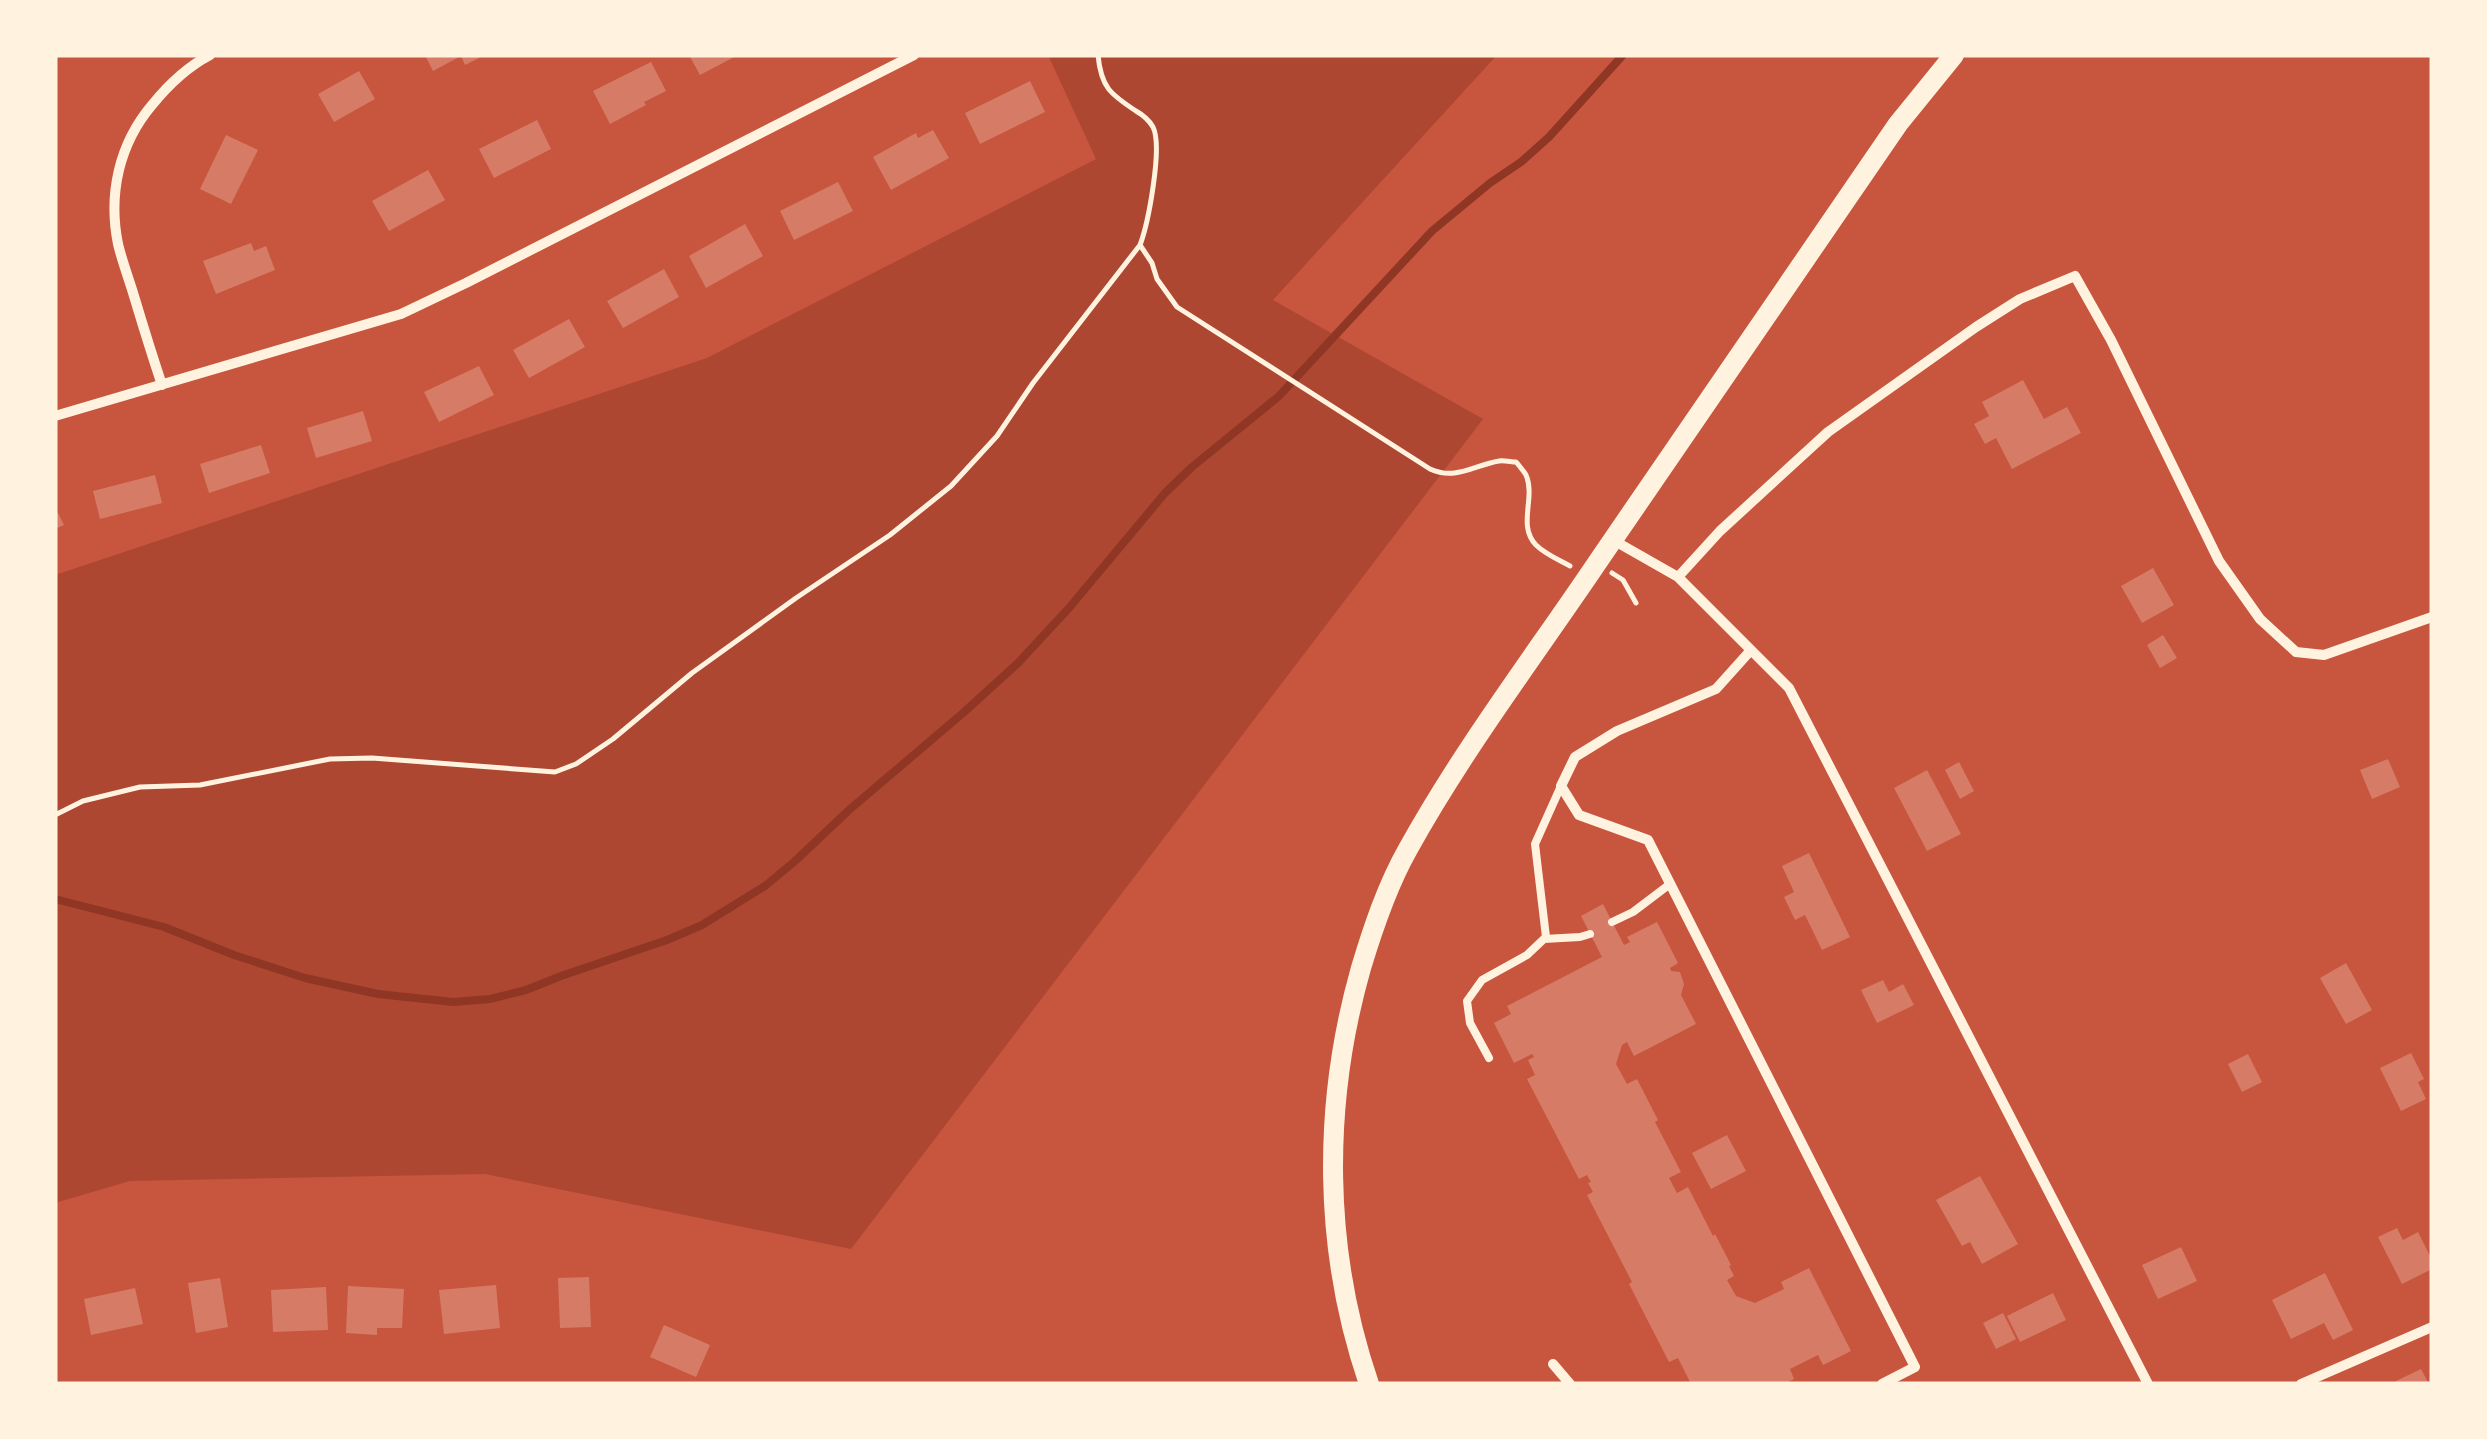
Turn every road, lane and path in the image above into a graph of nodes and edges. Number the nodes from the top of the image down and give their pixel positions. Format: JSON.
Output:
{"nodes":[{"id":1,"x":210,"y":55,"type":"edge"},
{"id":2,"x":914,"y":55,"type":"edge"},
{"id":3,"x":1098,"y":55,"type":"edge"},
{"id":4,"x":1954,"y":55,"type":"edge"},
{"id":5,"x":1140,"y":245,"type":"junction"},
{"id":6,"x":162,"y":385,"type":"junction"},
{"id":7,"x":55,"y":416,"type":"edge"},
{"id":8,"x":1612,"y":540,"type":"junction"},
{"id":9,"x":1597,"y":563,"type":"junction"},
{"id":10,"x":1678,"y":577,"type":"junction"},
{"id":11,"x":1636,"y":602,"type":"dead end"},
{"id":12,"x":2432,"y":617,"type":"edge"},
{"id":13,"x":1752,"y":650,"type":"junction"},
{"id":14,"x":1560,"y":786,"type":"junction"},
{"id":15,"x":55,"y":815,"type":"edge"},
{"id":16,"x":1670,"y":884,"type":"junction"},
{"id":17,"x":1612,"y":922,"type":"dead end"},
{"id":18,"x":1590,"y":934,"type":"dead end"},
{"id":19,"x":1544,"y":939,"type":"junction"},
{"id":20,"x":1489,"y":1058,"type":"dead end"},
{"id":21,"x":2432,"y":1327,"type":"edge"},
{"id":22,"x":1553,"y":1364,"type":"dead end"},
{"id":23,"x":1369,"y":1384,"type":"edge"},
{"id":24,"x":1570,"y":1384,"type":"edge"},
{"id":25,"x":1882,"y":1384,"type":"edge"},
{"id":26,"x":2148,"y":1384,"type":"edge"},
{"id":27,"x":2302,"y":1384,"type":"edge"}],
"edges":[{"from":1,"to":6,"type":"street"},
{"from":2,"to":6,"type":"street"},
{"from":3,"to":5,"type":"path"},
{"from":4,"to":8,"type":"main road"},
{"from":5,"to":9,"type":"path"},
{"from":5,"to":15,"type":"path"},
{"from":6,"to":7,"type":"street"},
{"from":8,"to":9,"type":"main road"},
{"from":8,"to":10,"type":"street"},
{"from":9,"to":11,"type":"path"},
{"from":9,"to":23,"type":"main road"},
{"from":10,"to":12,"type":"street"},
{"from":10,"to":13,"type":"street"},
{"from":13,"to":14,"type":"street"},
{"from":13,"to":26,"type":"street"},
{"from":14,"to":16,"type":"street"},
{"from":14,"to":19,"type":"lane"},
{"from":16,"to":17,"type":"lane"},
{"from":16,"to":25,"type":"street"},
{"from":18,"to":19,"type":"lane"},
{"from":19,"to":20,"type":"lane"},
{"from":21,"to":27,"type":"street"},
{"from":22,"to":24,"type":"street"}]}
